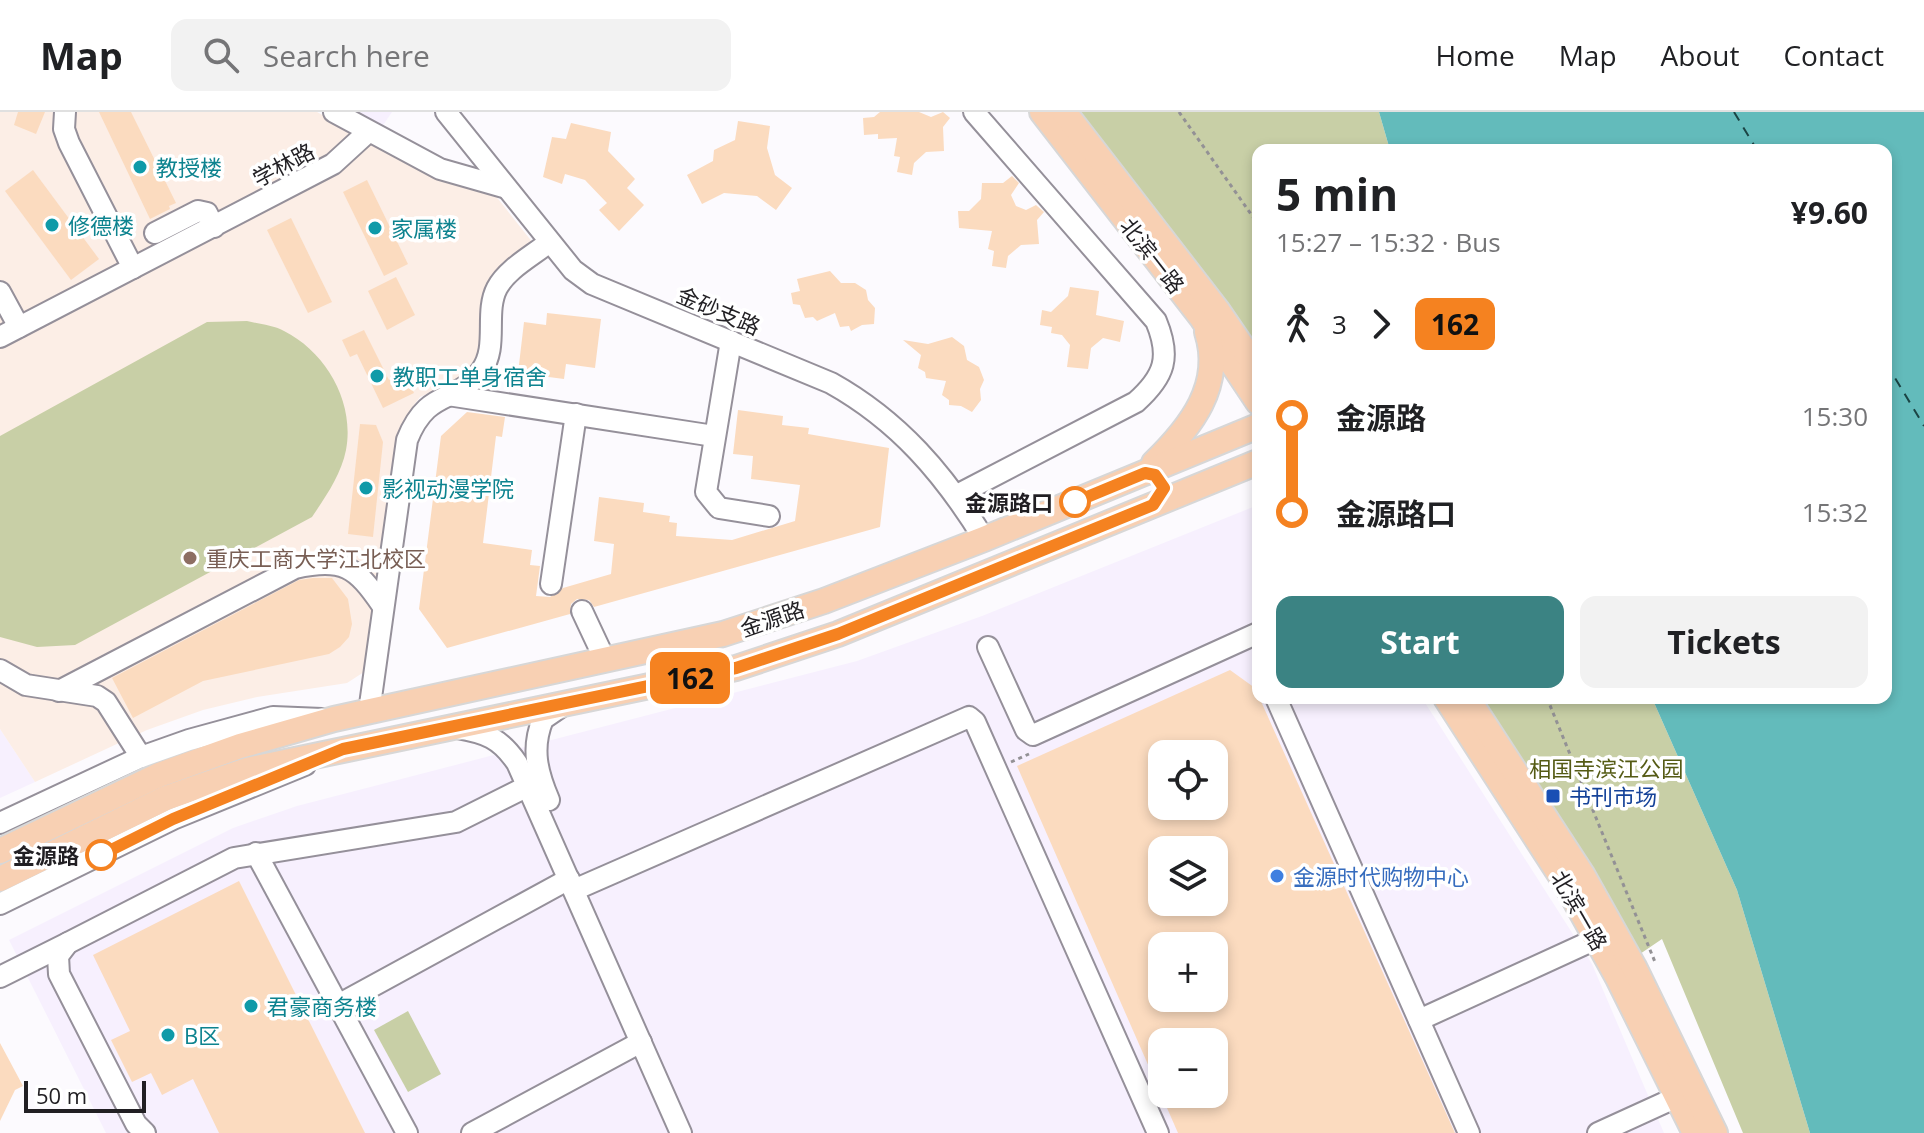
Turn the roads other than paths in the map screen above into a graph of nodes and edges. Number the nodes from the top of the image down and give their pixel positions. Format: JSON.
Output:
{"nodes":[{"id":1,"x":65,"y":112,"type":"edge"},
{"id":2,"x":334,"y":112,"type":"edge"},
{"id":3,"x":446,"y":112,"type":"edge"},
{"id":4,"x":974,"y":112,"type":"edge"},
{"id":5,"x":1042,"y":112,"type":"edge"},
{"id":6,"x":1064,"y":112,"type":"edge"},
{"id":7,"x":368,"y":132,"type":"junction"},
{"id":8,"x":503,"y":187,"type":"junction"},
{"id":9,"x":214,"y":227,"type":"junction"},
{"id":10,"x":155,"y":233,"type":"dead end"},
{"id":11,"x":548,"y":243,"type":"junction"},
{"id":12,"x":133,"y":268,"type":"junction"},
{"id":13,"x":0,"y":292,"type":"edge"},
{"id":14,"x":1202,"y":318,"type":"junction"},
{"id":15,"x":9,"y":332,"type":"edge"},
{"id":16,"x":731,"y":341,"type":"junction"},
{"id":17,"x":1252,"y":361,"type":"edge"},
{"id":18,"x":1252,"y":393,"type":"edge"},
{"id":19,"x":448,"y":395,"type":"junction"},
{"id":20,"x":576,"y":414,"type":"junction"},
{"id":21,"x":1252,"y":428,"type":"edge"},
{"id":22,"x":714,"y":436,"type":"junction"},
{"id":23,"x":1251,"y":468,"type":"edge"},
{"id":24,"x":1145,"y":473,"type":"junction"},
{"id":25,"x":957,"y":495,"type":"junction"},
{"id":26,"x":1153,"y":505,"type":"junction"},
{"id":27,"x":769,"y":516,"type":"dead end"},
{"id":28,"x":984,"y":539,"type":"junction"},
{"id":29,"x":551,"y":584,"type":"dead end"},
{"id":30,"x":382,"y":605,"type":"junction"},
{"id":31,"x":582,"y":611,"type":"dead end"},
{"id":32,"x":1252,"y":636,"type":"edge"},
{"id":33,"x":988,"y":647,"type":"dead end"},
{"id":34,"x":605,"y":660,"type":"junction"},
{"id":35,"x":0,"y":670,"type":"edge"},
{"id":36,"x":59,"y":691,"type":"junction"},
{"id":37,"x":1279,"y":704,"type":"edge"},
{"id":38,"x":1450,"y":704,"type":"edge"},
{"id":39,"x":1471,"y":704,"type":"edge"},
{"id":40,"x":562,"y":706,"type":"junction"},
{"id":41,"x":369,"y":712,"type":"junction"},
{"id":42,"x":334,"y":719,"type":"junction"},
{"id":43,"x":453,"y":727,"type":"junction"},
{"id":44,"x":343,"y":749,"type":"junction"},
{"id":45,"x":141,"y":757,"type":"junction"},
{"id":46,"x":528,"y":786,"type":"junction"},
{"id":47,"x":0,"y":823,"type":"edge"},
{"id":48,"x":0,"y":851,"type":"edge"},
{"id":49,"x":256,"y":853,"type":"junction"},
{"id":50,"x":0,"y":879,"type":"edge"},
{"id":51,"x":576,"y":884,"type":"junction"},
{"id":52,"x":0,"y":904,"type":"edge"},
{"id":53,"x":1596,"y":939,"type":"junction"},
{"id":54,"x":68,"y":943,"type":"junction"},
{"id":55,"x":0,"y":977,"type":"edge"},
{"id":56,"x":338,"y":1005,"type":"junction"},
{"id":57,"x":1419,"y":1020,"type":"junction"},
{"id":58,"x":641,"y":1042,"type":"junction"},
{"id":59,"x":1677,"y":1097,"type":"junction"},
{"id":60,"x":145,"y":1133,"type":"edge"},
{"id":61,"x":407,"y":1133,"type":"edge"},
{"id":62,"x":472,"y":1133,"type":"edge"},
{"id":63,"x":681,"y":1133,"type":"edge"},
{"id":64,"x":695,"y":1133,"type":"edge"},
{"id":65,"x":1158,"y":1133,"type":"edge"},
{"id":66,"x":1469,"y":1133,"type":"edge"},
{"id":67,"x":1598,"y":1133,"type":"edge"},
{"id":68,"x":1695,"y":1133,"type":"edge"},
{"id":69,"x":1715,"y":1133,"type":"edge"}],
"edges":[{"from":1,"to":12,"type":"street"},
{"from":2,"to":7,"type":"street"},
{"from":3,"to":8,"type":"street","name":"金砂支路"},
{"from":4,"to":25,"type":"street"},
{"from":5,"to":14,"type":"main road","name":"北滨一路"},
{"from":6,"to":17,"type":"main road","name":"北滨一路"},
{"from":7,"to":8,"type":"street"},
{"from":7,"to":9,"type":"street","name":"学林路"},
{"from":8,"to":11,"type":"street","name":"金砂支路"},
{"from":9,"to":10,"type":"street"},
{"from":9,"to":12,"type":"street","name":"学林路"},
{"from":11,"to":16,"type":"street","name":"金砂支路"},
{"from":11,"to":19,"type":"street"},
{"from":12,"to":15,"type":"street","name":"学林路"},
{"from":13,"to":15,"type":"street"},
{"from":14,"to":18,"type":"main road","name":"北滨一路"},
{"from":14,"to":24,"type":"main road"},
{"from":16,"to":22,"type":"street"},
{"from":16,"to":25,"type":"street","name":"金砂支路"},
{"from":19,"to":20,"type":"street"},
{"from":19,"to":30,"type":"street"},
{"from":20,"to":22,"type":"street"},
{"from":20,"to":29,"type":"street"},
{"from":21,"to":24,"type":"main road","name":"金源路"},
{"from":22,"to":27,"type":"street"},
{"from":23,"to":26,"type":"main road","name":"金源路"},
{"from":24,"to":26,"type":"main road"},
{"from":24,"to":28,"type":"main road","name":"金源路"},
{"from":25,"to":28,"type":"street","name":"金砂支路"},
{"from":26,"to":40,"type":"main road","name":"金源路"},
{"from":28,"to":34,"type":"main road","name":"金源路"},
{"from":30,"to":36,"type":"street"},
{"from":30,"to":41,"type":"street"},
{"from":31,"to":34,"type":"street"},
{"from":32,"to":33,"type":"street"},
{"from":34,"to":41,"type":"main road","name":"金源路"},
{"from":35,"to":36,"type":"street"},
{"from":36,"to":45,"type":"street"},
{"from":37,"to":57,"type":"street"},
{"from":38,"to":53,"type":"main road","name":"北滨一路"},
{"from":39,"to":69,"type":"main road","name":"北滨一路"},
{"from":40,"to":43,"type":"main road","name":"金源路"},
{"from":40,"to":51,"type":"street"},
{"from":41,"to":42,"type":"main road","name":"金源路"},
{"from":42,"to":45,"type":"street"},
{"from":42,"to":48,"type":"main road","name":"金源路"},
{"from":43,"to":44,"type":"main road","name":"金源路"},
{"from":43,"to":46,"type":"street"},
{"from":44,"to":50,"type":"main road","name":"金源路"},
{"from":44,"to":52,"type":"street"},
{"from":45,"to":47,"type":"street"},
{"from":46,"to":49,"type":"street"},
{"from":46,"to":51,"type":"street"},
{"from":49,"to":54,"type":"street"},
{"from":49,"to":56,"type":"street"},
{"from":51,"to":56,"type":"street"},
{"from":51,"to":58,"type":"street"},
{"from":51,"to":64,"type":"street"},
{"from":51,"to":65,"type":"street"},
{"from":53,"to":57,"type":"street"},
{"from":53,"to":59,"type":"main road","name":"北滨一路"},
{"from":54,"to":55,"type":"street"},
{"from":54,"to":60,"type":"street"},
{"from":56,"to":61,"type":"street"},
{"from":57,"to":66,"type":"street"},
{"from":58,"to":62,"type":"street"},
{"from":58,"to":63,"type":"street"},
{"from":59,"to":67,"type":"street"},
{"from":59,"to":68,"type":"main road","name":"北滨一路"}]}
